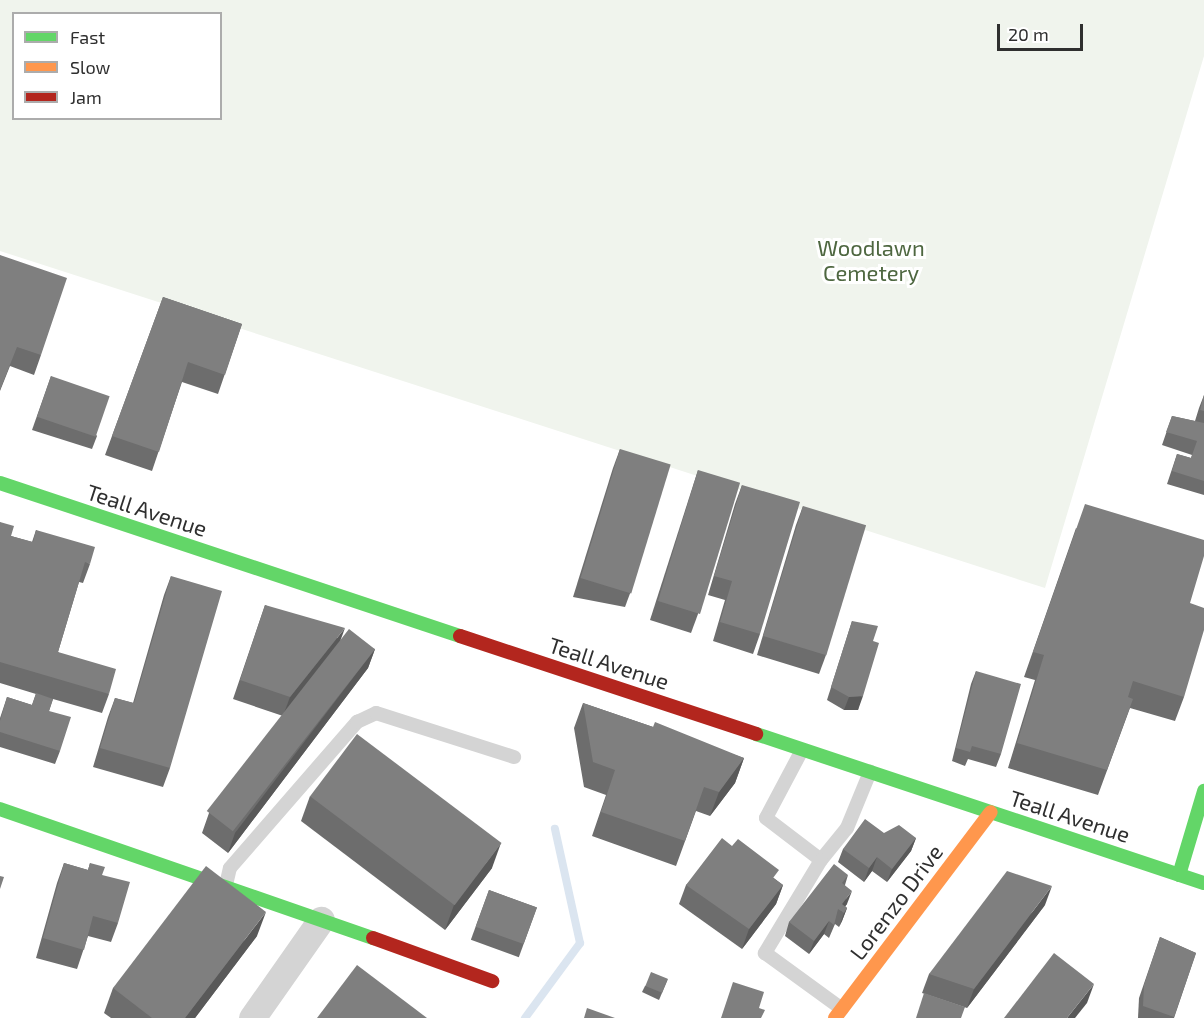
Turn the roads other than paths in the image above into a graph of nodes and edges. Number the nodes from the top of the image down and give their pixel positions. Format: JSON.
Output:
{"nodes":[{"id":1,"x":0,"y":483,"type":"edge"},
{"id":2,"x":803,"y":750,"type":"junction"},
{"id":3,"x":514,"y":757,"type":"dead end"},
{"id":4,"x":870,"y":772,"type":"junction"},
{"id":5,"x":1204,"y":791,"type":"edge"},
{"id":6,"x":0,"y":809,"type":"edge"},
{"id":7,"x":991,"y":812,"type":"junction"},
{"id":8,"x":821,"y":860,"type":"junction"},
{"id":9,"x":1179,"y":875,"type":"junction"},
{"id":10,"x":1204,"y":883,"type":"edge"},
{"id":11,"x":226,"y":885,"type":"junction"},
{"id":12,"x":321,"y":920,"type":"junction"},
{"id":13,"x":492,"y":981,"type":"dead end"},
{"id":14,"x":838,"y":1014,"type":"edge"},
{"id":15,"x":252,"y":1018,"type":"edge"}],
"edges":[{"from":1,"to":2,"type":"street","name":"Teall Avenue"},
{"from":2,"to":4,"type":"street","name":"Teall Avenue"},
{"from":2,"to":8,"type":"lane"},
{"from":3,"to":11,"type":"lane"},
{"from":4,"to":7,"type":"street","name":"Teall Avenue"},
{"from":4,"to":8,"type":"lane"},
{"from":5,"to":9,"type":"street"},
{"from":6,"to":11,"type":"street"},
{"from":7,"to":9,"type":"street","name":"Teall Avenue"},
{"from":7,"to":14,"type":"street","name":"Lorenzo Drive"},
{"from":8,"to":14,"type":"lane"},
{"from":9,"to":10,"type":"street","name":"Teall Avenue"},
{"from":11,"to":12,"type":"street"},
{"from":12,"to":13,"type":"street"},
{"from":12,"to":15,"type":"street"}]}
